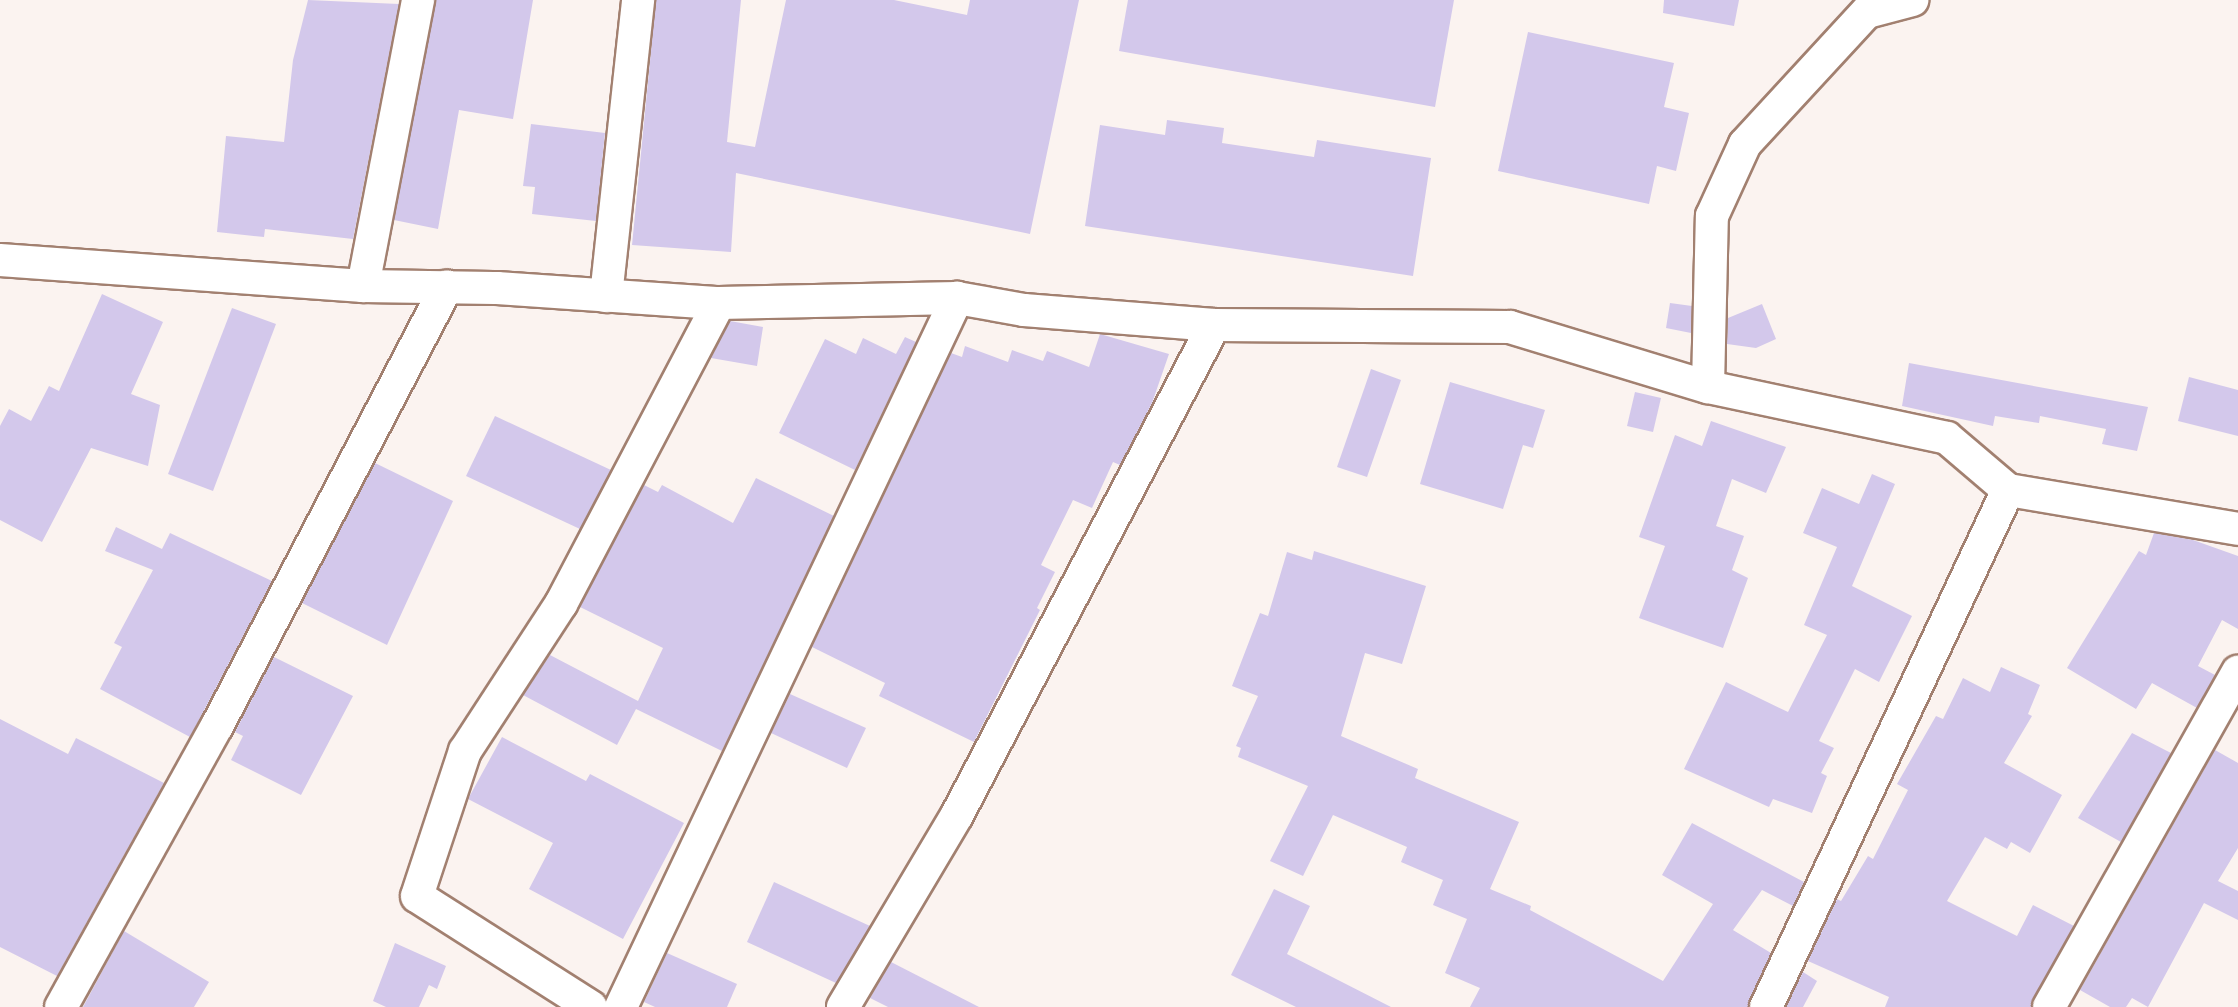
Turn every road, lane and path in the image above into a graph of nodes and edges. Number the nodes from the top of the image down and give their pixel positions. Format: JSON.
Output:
{"nodes":[{"id":1,"x":418,"y":0,"type":"edge"},
{"id":2,"x":638,"y":0,"type":"edge"},
{"id":3,"x":1912,"y":0,"type":"edge"},
{"id":4,"x":0,"y":260,"type":"edge"},
{"id":5,"x":363,"y":286,"type":"junction"},
{"id":6,"x":447,"y":286,"type":"junction"},
{"id":7,"x":606,"y":296,"type":"junction"},
{"id":8,"x":957,"y":298,"type":"junction"},
{"id":9,"x":719,"y":303,"type":"junction"},
{"id":10,"x":1214,"y":326,"type":"junction"},
{"id":11,"x":1708,"y":387,"type":"junction"},
{"id":12,"x":2008,"y":490,"type":"junction"},
{"id":13,"x":2238,"y":529,"type":"edge"},
{"id":14,"x":2238,"y":673,"type":"edge"},
{"id":15,"x":61,"y":1007,"type":"edge"},
{"id":16,"x":591,"y":1007,"type":"edge"},
{"id":17,"x":621,"y":1007,"type":"edge"},
{"id":18,"x":842,"y":1007,"type":"edge"},
{"id":19,"x":1766,"y":1007,"type":"edge"},
{"id":20,"x":2049,"y":1007,"type":"edge"}],
"edges":[{"from":1,"to":5,"type":"street"},
{"from":2,"to":7,"type":"street"},
{"from":3,"to":11,"type":"street"},
{"from":4,"to":5,"type":"street"},
{"from":5,"to":6,"type":"street"},
{"from":6,"to":7,"type":"street"},
{"from":6,"to":15,"type":"street"},
{"from":7,"to":9,"type":"street"},
{"from":8,"to":9,"type":"street"},
{"from":8,"to":10,"type":"street"},
{"from":8,"to":17,"type":"street"},
{"from":9,"to":16,"type":"street"},
{"from":10,"to":11,"type":"street"},
{"from":10,"to":18,"type":"street"},
{"from":11,"to":12,"type":"street"},
{"from":12,"to":13,"type":"street"},
{"from":12,"to":19,"type":"street"},
{"from":14,"to":20,"type":"street"}]}
